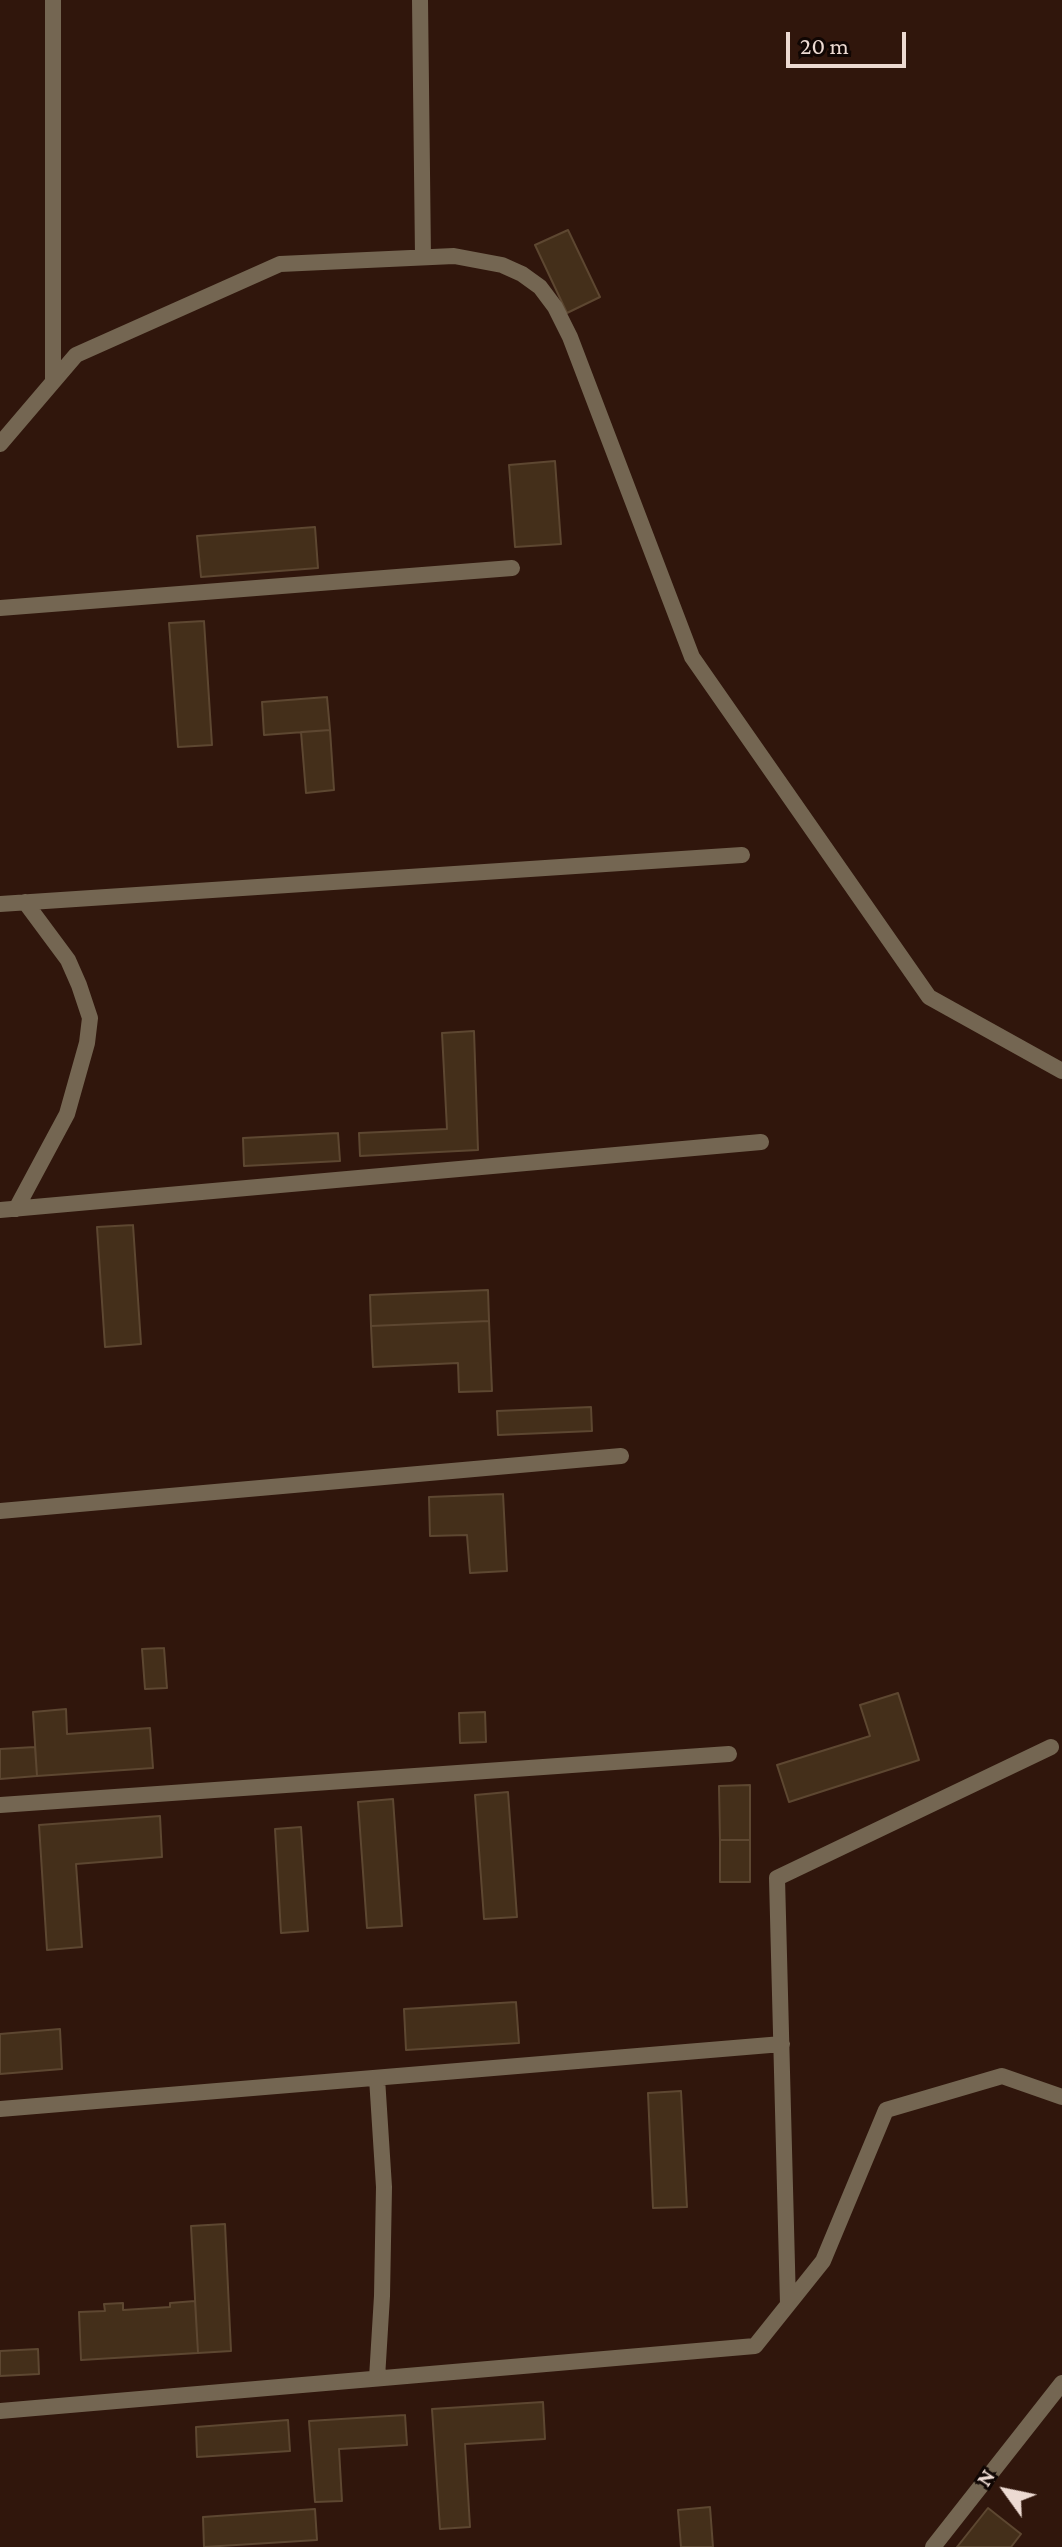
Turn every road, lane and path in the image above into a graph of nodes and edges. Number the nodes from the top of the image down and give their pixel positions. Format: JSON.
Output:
{"nodes":[{"id":1,"x":53,"y":0,"type":"edge"},
{"id":2,"x":420,"y":0,"type":"edge"},
{"id":3,"x":423,"y":257,"type":"junction"},
{"id":4,"x":53,"y":382,"type":"junction"},
{"id":5,"x":0,"y":444,"type":"edge"},
{"id":6,"x":512,"y":568,"type":"dead end"},
{"id":7,"x":0,"y":608,"type":"edge"},
{"id":8,"x":742,"y":855,"type":"dead end"},
{"id":9,"x":25,"y":902,"type":"junction"},
{"id":10,"x":0,"y":904,"type":"edge"},
{"id":11,"x":1062,"y":1071,"type":"edge"},
{"id":12,"x":761,"y":1142,"type":"dead end"},
{"id":13,"x":8,"y":1210,"type":"edge"},
{"id":14,"x":621,"y":1456,"type":"dead end"},
{"id":15,"x":0,"y":1511,"type":"edge"},
{"id":16,"x":1051,"y":1747,"type":"dead end"},
{"id":17,"x":729,"y":1754,"type":"dead end"},
{"id":18,"x":0,"y":1805,"type":"edge"},
{"id":19,"x":782,"y":2044,"type":"junction"},
{"id":20,"x":377,"y":2078,"type":"junction"},
{"id":21,"x":1062,"y":2097,"type":"edge"},
{"id":22,"x":0,"y":2109,"type":"edge"},
{"id":23,"x":788,"y":2304,"type":"junction"},
{"id":24,"x":377,"y":2378,"type":"junction"},
{"id":25,"x":1062,"y":2383,"type":"edge"},
{"id":26,"x":0,"y":2411,"type":"edge"},
{"id":27,"x":933,"y":2547,"type":"edge"}],
"edges":[{"from":1,"to":4,"type":"lane"},
{"from":2,"to":3,"type":"lane"},
{"from":3,"to":4,"type":"lane"},
{"from":3,"to":11,"type":"lane"},
{"from":4,"to":5,"type":"lane"},
{"from":6,"to":7,"type":"lane"},
{"from":8,"to":9,"type":"lane"},
{"from":9,"to":10,"type":"lane"},
{"from":9,"to":13,"type":"lane"},
{"from":12,"to":13,"type":"lane"},
{"from":14,"to":15,"type":"lane"},
{"from":16,"to":19,"type":"lane"},
{"from":17,"to":18,"type":"lane"},
{"from":19,"to":20,"type":"lane"},
{"from":19,"to":23,"type":"lane"},
{"from":20,"to":22,"type":"lane"},
{"from":20,"to":24,"type":"lane"},
{"from":21,"to":23,"type":"lane"},
{"from":23,"to":24,"type":"lane"},
{"from":24,"to":26,"type":"lane"},
{"from":25,"to":27,"type":"lane"}]}
